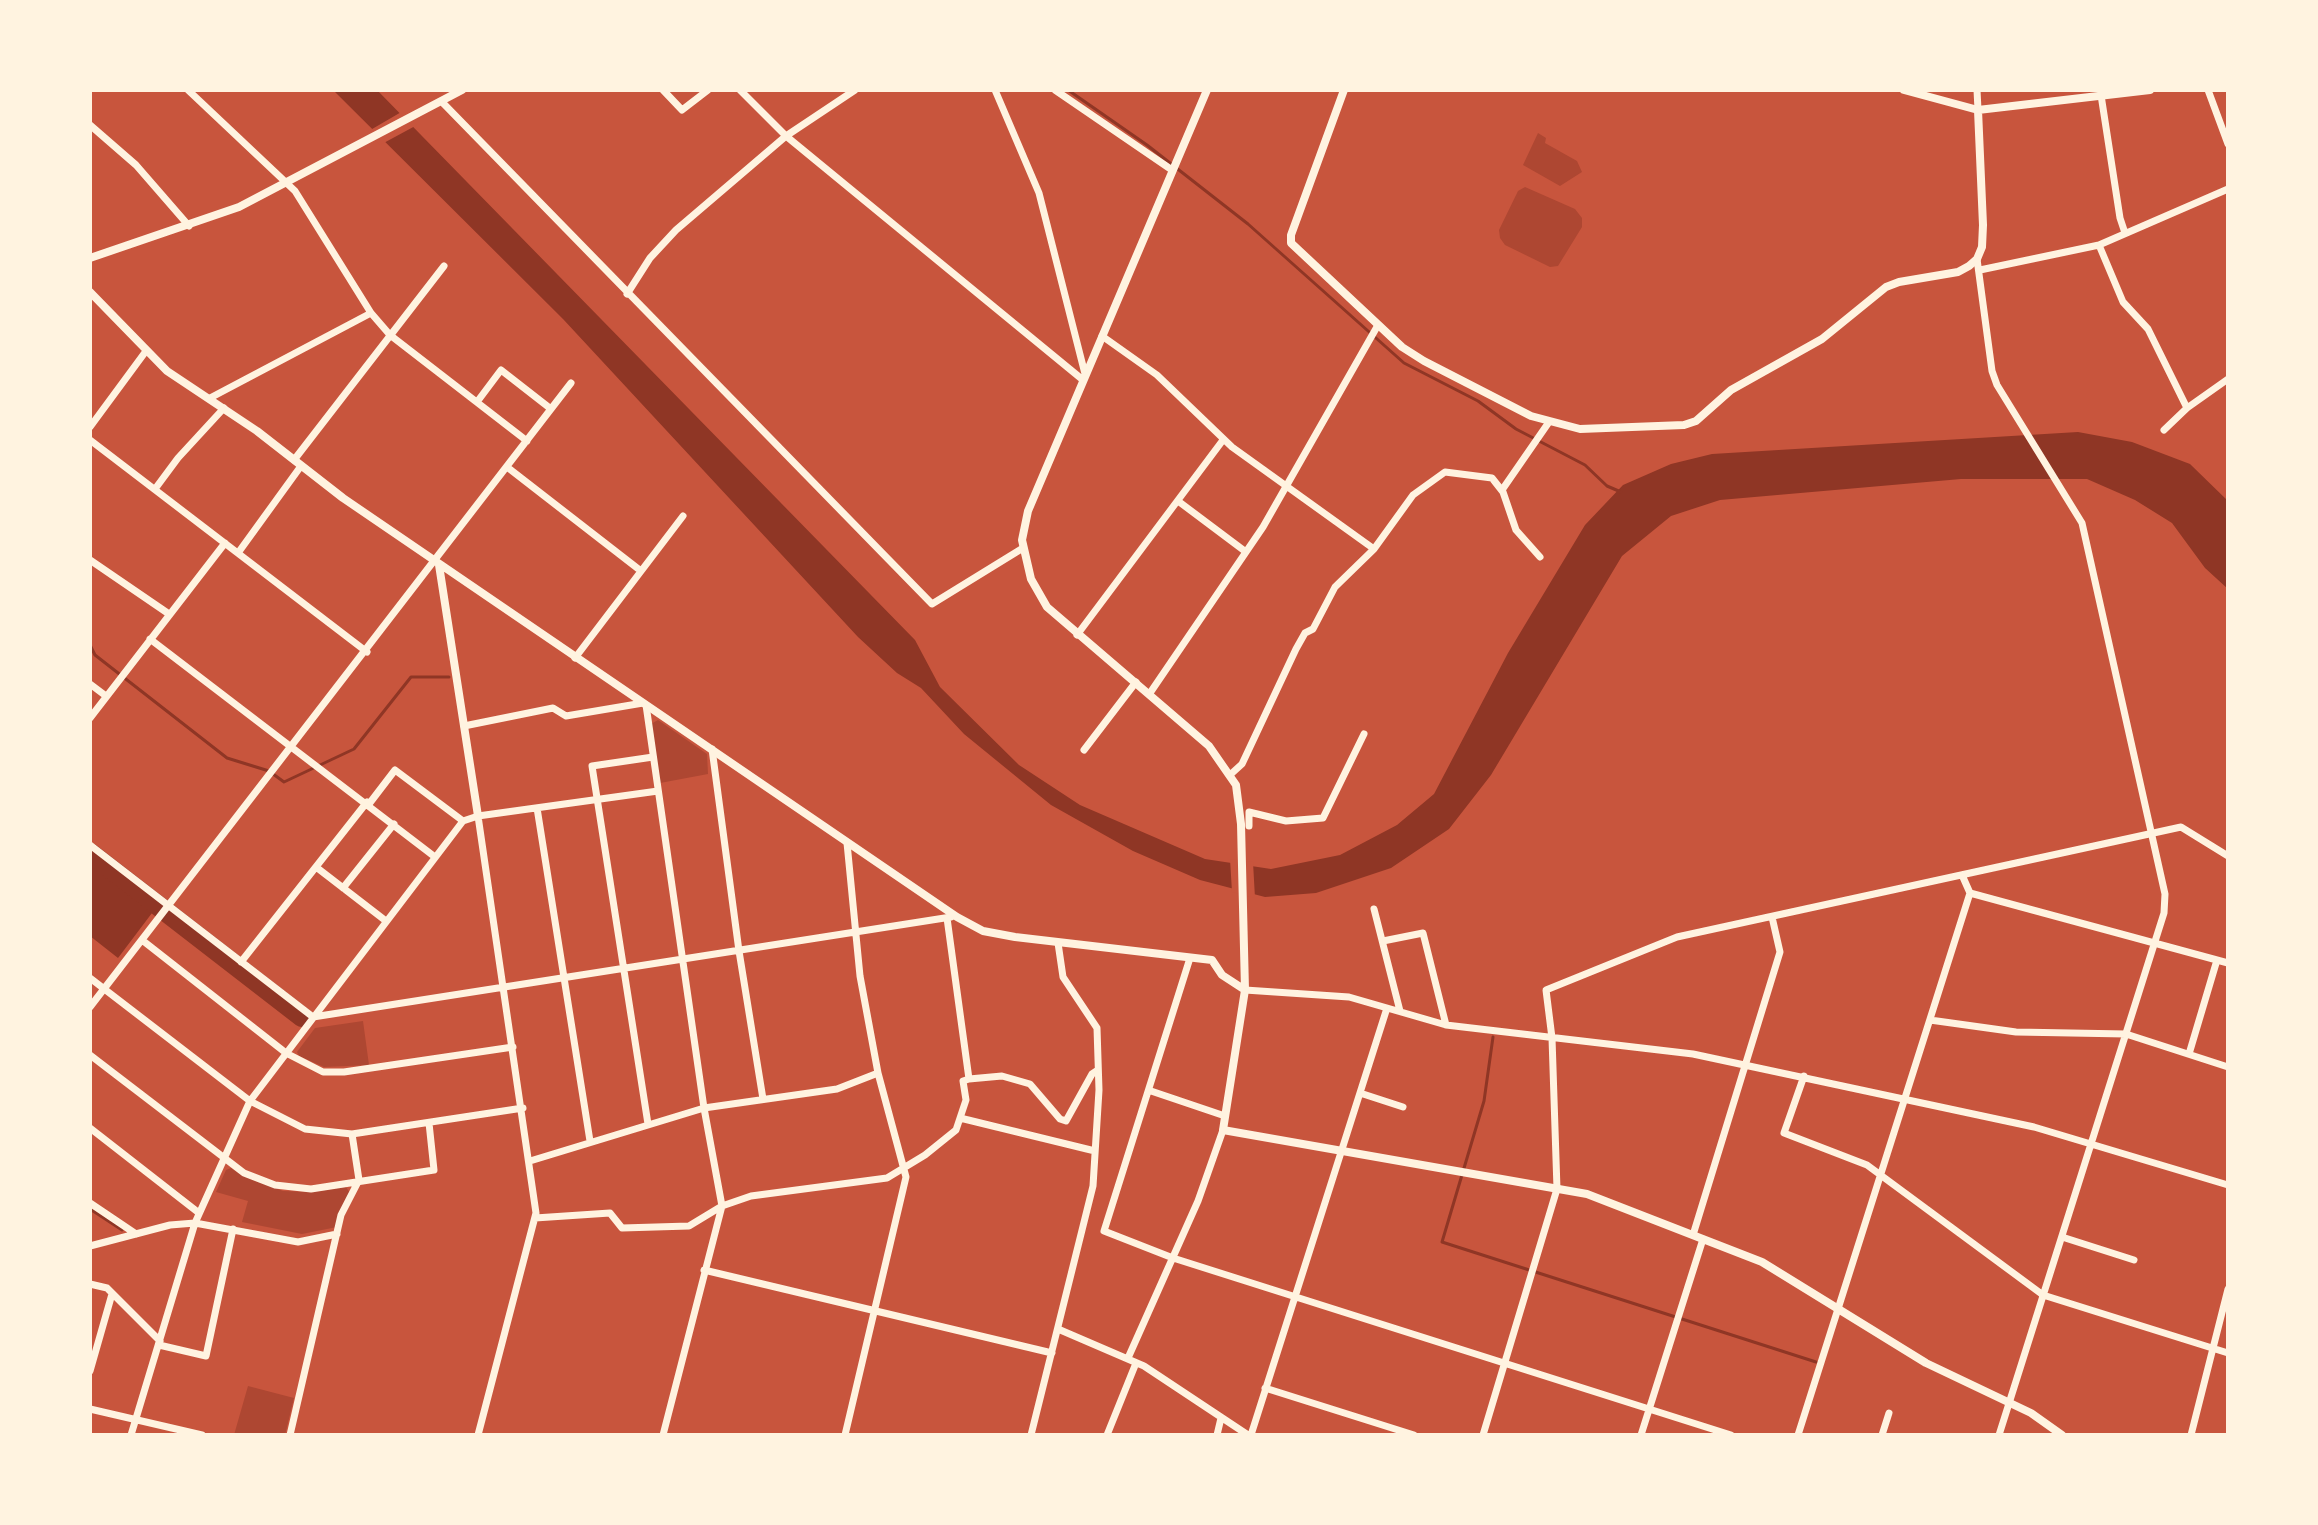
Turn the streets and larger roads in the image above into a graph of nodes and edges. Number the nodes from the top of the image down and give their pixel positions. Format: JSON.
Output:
{"nodes":[{"id":1,"x":188,"y":90,"type":"edge"},
{"id":2,"x":663,"y":90,"type":"edge"},
{"id":3,"x":708,"y":90,"type":"edge"},
{"id":4,"x":740,"y":90,"type":"edge"},
{"id":5,"x":855,"y":90,"type":"edge"},
{"id":6,"x":995,"y":90,"type":"edge"},
{"id":7,"x":1055,"y":90,"type":"edge"},
{"id":8,"x":1207,"y":90,"type":"edge"},
{"id":9,"x":1344,"y":90,"type":"edge"},
{"id":10,"x":1904,"y":90,"type":"edge"},
{"id":11,"x":1977,"y":90,"type":"edge"},
{"id":12,"x":2150,"y":90,"type":"edge"},
{"id":13,"x":2208,"y":90,"type":"edge"},
{"id":14,"x":459,"y":91,"type":"edge"},
{"id":15,"x":2101,"y":95,"type":"junction"},
{"id":16,"x":438,"y":103,"type":"junction"},
{"id":17,"x":1978,"y":110,"type":"junction"},
{"id":18,"x":90,"y":125,"type":"edge"},
{"id":19,"x":786,"y":136,"type":"junction"},
{"id":20,"x":2228,"y":144,"type":"edge"},
{"id":21,"x":1172,"y":170,"type":"junction"},
{"id":22,"x":289,"y":184,"type":"junction"},
{"id":23,"x":2228,"y":189,"type":"edge"},
{"id":24,"x":189,"y":226,"type":"junction"},
{"id":25,"x":2125,"y":233,"type":"junction"},
{"id":26,"x":2099,"y":245,"type":"junction"},
{"id":27,"x":90,"y":258,"type":"edge"},
{"id":28,"x":1977,"y":259,"type":"junction"},
{"id":29,"x":444,"y":266,"type":"dead end"},
{"id":30,"x":1980,"y":270,"type":"junction"},
{"id":31,"x":90,"y":292,"type":"edge"},
{"id":32,"x":627,"y":294,"type":"junction"},
{"id":33,"x":371,"y":313,"type":"junction"},
{"id":34,"x":1378,"y":325,"type":"junction"},
{"id":35,"x":390,"y":335,"type":"junction"},
{"id":36,"x":1102,"y":336,"type":"junction"},
{"id":37,"x":146,"y":351,"type":"junction"},
{"id":38,"x":1084,"y":377,"type":"junction"},
{"id":39,"x":2228,"y":379,"type":"edge"},
{"id":40,"x":571,"y":383,"type":"dead end"},
{"id":41,"x":210,"y":398,"type":"junction"},
{"id":42,"x":477,"y":402,"type":"junction"},
{"id":43,"x":224,"y":408,"type":"junction"},
{"id":44,"x":2187,"y":408,"type":"junction"},
{"id":45,"x":551,"y":409,"type":"junction"},
{"id":46,"x":1549,"y":422,"type":"junction"},
{"id":47,"x":90,"y":427,"type":"edge"},
{"id":48,"x":2164,"y":430,"type":"dead end"},
{"id":49,"x":90,"y":440,"type":"edge"},
{"id":50,"x":1223,"y":440,"type":"junction"},
{"id":51,"x":527,"y":441,"type":"junction"},
{"id":52,"x":298,"y":463,"type":"junction"},
{"id":53,"x":507,"y":467,"type":"junction"},
{"id":54,"x":1286,"y":488,"type":"junction"},
{"id":55,"x":155,"y":489,"type":"junction"},
{"id":56,"x":1502,"y":490,"type":"junction"},
{"id":57,"x":1178,"y":501,"type":"junction"},
{"id":58,"x":683,"y":516,"type":"dead end"},
{"id":59,"x":225,"y":543,"type":"junction"},
{"id":60,"x":1023,"y":548,"type":"junction"},
{"id":61,"x":1374,"y":549,"type":"junction"},
{"id":62,"x":1246,"y":552,"type":"junction"},
{"id":63,"x":238,"y":553,"type":"junction"},
{"id":64,"x":1540,"y":557,"type":"dead end"},
{"id":65,"x":90,"y":560,"type":"edge"},
{"id":66,"x":437,"y":563,"type":"junction"},
{"id":67,"x":641,"y":571,"type":"junction"},
{"id":68,"x":169,"y":614,"type":"junction"},
{"id":69,"x":1077,"y":635,"type":"junction"},
{"id":70,"x":150,"y":639,"type":"junction"},
{"id":71,"x":367,"y":652,"type":"junction"},
{"id":72,"x":575,"y":658,"type":"junction"},
{"id":73,"x":1136,"y":682,"type":"junction"},
{"id":74,"x":90,"y":684,"type":"edge"},
{"id":75,"x":1150,"y":693,"type":"junction"},
{"id":76,"x":106,"y":696,"type":"junction"},
{"id":77,"x":644,"y":704,"type":"junction"},
{"id":78,"x":90,"y":718,"type":"edge"},
{"id":79,"x":464,"y":726,"type":"junction"},
{"id":80,"x":1364,"y":734,"type":"dead end"},
{"id":81,"x":293,"y":747,"type":"junction"},
{"id":82,"x":712,"y":749,"type":"junction"},
{"id":83,"x":1084,"y":750,"type":"dead end"},
{"id":84,"x":653,"y":757,"type":"junction"},
{"id":85,"x":1231,"y":774,"type":"junction"},
{"id":86,"x":658,"y":791,"type":"junction"},
{"id":87,"x":598,"y":800,"type":"junction"},
{"id":88,"x":368,"y":803,"type":"junction"},
{"id":89,"x":537,"y":808,"type":"junction"},
{"id":90,"x":478,"y":816,"type":"junction"},
{"id":91,"x":463,"y":821,"type":"junction"},
{"id":92,"x":394,"y":824,"type":"junction"},
{"id":93,"x":1245,"y":829,"type":"junction"},
{"id":94,"x":2152,"y":834,"type":"junction"},
{"id":95,"x":847,"y":843,"type":"junction"},
{"id":96,"x":90,"y":845,"type":"edge"},
{"id":97,"x":2228,"y":856,"type":"edge"},
{"id":98,"x":435,"y":857,"type":"junction"},
{"id":99,"x":316,"y":867,"type":"junction"},
{"id":100,"x":1962,"y":875,"type":"junction"},
{"id":101,"x":343,"y":888,"type":"junction"},
{"id":102,"x":1970,"y":893,"type":"junction"},
{"id":103,"x":168,"y":906,"type":"junction"},
{"id":104,"x":1374,"y":909,"type":"dead end"},
{"id":105,"x":952,"y":917,"type":"junction"},
{"id":106,"x":1772,"y":917,"type":"junction"},
{"id":107,"x":386,"y":921,"type":"junction"},
{"id":108,"x":855,"y":933,"type":"junction"},
{"id":109,"x":142,"y":940,"type":"junction"},
{"id":110,"x":1383,"y":941,"type":"junction"},
{"id":111,"x":1058,"y":943,"type":"junction"},
{"id":112,"x":2155,"y":943,"type":"junction"},
{"id":113,"x":739,"y":951,"type":"junction"},
{"id":114,"x":1190,"y":958,"type":"junction"},
{"id":115,"x":682,"y":960,"type":"junction"},
{"id":116,"x":2217,"y":960,"type":"junction"},
{"id":117,"x":241,"y":962,"type":"junction"},
{"id":118,"x":2228,"y":963,"type":"edge"},
{"id":119,"x":624,"y":968,"type":"junction"},
{"id":120,"x":565,"y":977,"type":"junction"},
{"id":121,"x":90,"y":978,"type":"edge"},
{"id":122,"x":504,"y":987,"type":"junction"},
{"id":123,"x":104,"y":989,"type":"junction"},
{"id":124,"x":1245,"y":990,"type":"junction"},
{"id":125,"x":90,"y":1007,"type":"edge"},
{"id":126,"x":1387,"y":1008,"type":"junction"},
{"id":127,"x":1400,"y":1011,"type":"junction"},
{"id":128,"x":313,"y":1017,"type":"junction"},
{"id":129,"x":1930,"y":1020,"type":"junction"},
{"id":130,"x":1446,"y":1025,"type":"junction"},
{"id":131,"x":2126,"y":1034,"type":"junction"},
{"id":132,"x":1552,"y":1038,"type":"junction"},
{"id":133,"x":513,"y":1047,"type":"junction"},
{"id":134,"x":286,"y":1053,"type":"junction"},
{"id":135,"x":2189,"y":1054,"type":"junction"},
{"id":136,"x":90,"y":1055,"type":"edge"},
{"id":137,"x":1745,"y":1065,"type":"junction"},
{"id":138,"x":2228,"y":1067,"type":"edge"},
{"id":139,"x":1098,"y":1070,"type":"junction"},
{"id":140,"x":878,"y":1073,"type":"junction"},
{"id":141,"x":1804,"y":1076,"type":"junction"},
{"id":142,"x":969,"y":1079,"type":"junction"},
{"id":143,"x":1151,"y":1091,"type":"junction"},
{"id":144,"x":1360,"y":1093,"type":"junction"},
{"id":145,"x":1906,"y":1098,"type":"junction"},
{"id":146,"x":763,"y":1099,"type":"junction"},
{"id":147,"x":250,"y":1101,"type":"junction"},
{"id":148,"x":1403,"y":1107,"type":"dead end"},
{"id":149,"x":523,"y":1108,"type":"junction"},
{"id":150,"x":704,"y":1108,"type":"junction"},
{"id":151,"x":1225,"y":1116,"type":"junction"},
{"id":152,"x":960,"y":1118,"type":"junction"},
{"id":153,"x":429,"y":1123,"type":"junction"},
{"id":154,"x":648,"y":1124,"type":"junction"},
{"id":155,"x":90,"y":1128,"type":"edge"},
{"id":156,"x":1223,"y":1130,"type":"junction"},
{"id":157,"x":352,"y":1134,"type":"junction"},
{"id":158,"x":590,"y":1141,"type":"junction"},
{"id":159,"x":2091,"y":1142,"type":"junction"},
{"id":160,"x":1341,"y":1150,"type":"junction"},
{"id":161,"x":1095,"y":1151,"type":"junction"},
{"id":162,"x":224,"y":1159,"type":"junction"},
{"id":163,"x":530,"y":1161,"type":"junction"},
{"id":164,"x":905,"y":1169,"type":"junction"},
{"id":165,"x":1882,"y":1176,"type":"junction"},
{"id":166,"x":359,"y":1180,"type":"junction"},
{"id":167,"x":2228,"y":1185,"type":"edge"},
{"id":168,"x":1557,"y":1189,"type":"junction"},
{"id":169,"x":90,"y":1203,"type":"edge"},
{"id":170,"x":722,"y":1206,"type":"junction"},
{"id":171,"x":199,"y":1213,"type":"junction"},
{"id":172,"x":535,"y":1218,"type":"junction"},
{"id":173,"x":195,"y":1223,"type":"junction"},
{"id":174,"x":233,"y":1229,"type":"junction"},
{"id":175,"x":136,"y":1234,"type":"junction"},
{"id":176,"x":337,"y":1234,"type":"junction"},
{"id":177,"x":1693,"y":1235,"type":"junction"},
{"id":178,"x":2062,"y":1237,"type":"junction"},
{"id":179,"x":1703,"y":1239,"type":"junction"},
{"id":180,"x":90,"y":1246,"type":"edge"},
{"id":181,"x":1173,"y":1258,"type":"junction"},
{"id":182,"x":2134,"y":1260,"type":"dead end"},
{"id":183,"x":704,"y":1270,"type":"junction"},
{"id":184,"x":90,"y":1284,"type":"edge"},
{"id":185,"x":2228,"y":1289,"type":"edge"},
{"id":186,"x":112,"y":1294,"type":"junction"},
{"id":187,"x":2043,"y":1295,"type":"junction"},
{"id":188,"x":1295,"y":1296,"type":"junction"},
{"id":189,"x":1839,"y":1309,"type":"junction"},
{"id":190,"x":874,"y":1310,"type":"junction"},
{"id":191,"x":1058,"y":1329,"type":"junction"},
{"id":192,"x":160,"y":1343,"type":"junction"},
{"id":193,"x":2211,"y":1348,"type":"junction"},
{"id":194,"x":1052,"y":1353,"type":"junction"},
{"id":195,"x":2228,"y":1353,"type":"edge"},
{"id":196,"x":1128,"y":1358,"type":"junction"},
{"id":197,"x":1505,"y":1362,"type":"junction"},
{"id":198,"x":1136,"y":1363,"type":"junction"},
{"id":199,"x":90,"y":1371,"type":"edge"},
{"id":200,"x":1265,"y":1388,"type":"junction"},
{"id":201,"x":2009,"y":1402,"type":"junction"},
{"id":202,"x":90,"y":1409,"type":"edge"},
{"id":203,"x":1649,"y":1410,"type":"junction"},
{"id":204,"x":1889,"y":1413,"type":"dead end"},
{"id":205,"x":1221,"y":1418,"type":"junction"},
{"id":206,"x":137,"y":1422,"type":"junction"},
{"id":207,"x":131,"y":1435,"type":"edge"},
{"id":208,"x":202,"y":1435,"type":"edge"},
{"id":209,"x":290,"y":1435,"type":"edge"},
{"id":210,"x":478,"y":1435,"type":"edge"},
{"id":211,"x":665,"y":1435,"type":"edge"},
{"id":212,"x":845,"y":1435,"type":"edge"},
{"id":213,"x":1031,"y":1435,"type":"edge"},
{"id":214,"x":1107,"y":1435,"type":"edge"},
{"id":215,"x":1217,"y":1435,"type":"edge"},
{"id":216,"x":1250,"y":1435,"type":"edge"},
{"id":217,"x":1414,"y":1435,"type":"edge"},
{"id":218,"x":1483,"y":1435,"type":"edge"},
{"id":219,"x":1641,"y":1435,"type":"edge"},
{"id":220,"x":1731,"y":1435,"type":"edge"},
{"id":221,"x":1798,"y":1435,"type":"edge"},
{"id":222,"x":1882,"y":1435,"type":"edge"},
{"id":223,"x":1999,"y":1435,"type":"edge"},
{"id":224,"x":2062,"y":1435,"type":"edge"},
{"id":225,"x":2191,"y":1435,"type":"edge"}],
"edges":[{"from":1,"to":22,"type":"street"},
{"from":2,"to":3,"type":"street"},
{"from":4,"to":19,"type":"street"},
{"from":5,"to":19,"type":"street"},
{"from":6,"to":38,"type":"street"},
{"from":7,"to":21,"type":"street"},
{"from":8,"to":21,"type":"street"},
{"from":9,"to":34,"type":"street"},
{"from":10,"to":17,"type":"street"},
{"from":11,"to":17,"type":"street"},
{"from":12,"to":15,"type":"street"},
{"from":13,"to":20,"type":"street"},
{"from":14,"to":16,"type":"street"},
{"from":15,"to":17,"type":"street"},
{"from":15,"to":25,"type":"street"},
{"from":16,"to":22,"type":"street"},
{"from":16,"to":32,"type":"street"},
{"from":17,"to":28,"type":"street"},
{"from":18,"to":24,"type":"street"},
{"from":19,"to":32,"type":"street"},
{"from":19,"to":38,"type":"street"},
{"from":21,"to":36,"type":"street"},
{"from":22,"to":24,"type":"street"},
{"from":22,"to":33,"type":"street"},
{"from":23,"to":25,"type":"street"},
{"from":24,"to":27,"type":"street"},
{"from":25,"to":26,"type":"street"},
{"from":26,"to":30,"type":"street"},
{"from":26,"to":44,"type":"street"},
{"from":28,"to":30,"type":"street"},
{"from":28,"to":46,"type":"street"},
{"from":29,"to":35,"type":"street"},
{"from":30,"to":94,"type":"street"},
{"from":31,"to":37,"type":"street"},
{"from":32,"to":60,"type":"street"},
{"from":33,"to":35,"type":"street"},
{"from":33,"to":41,"type":"street"},
{"from":34,"to":46,"type":"street"},
{"from":34,"to":54,"type":"street"},
{"from":35,"to":42,"type":"street"},
{"from":35,"to":52,"type":"street"},
{"from":36,"to":38,"type":"street"},
{"from":36,"to":50,"type":"street"},
{"from":37,"to":41,"type":"street"},
{"from":37,"to":47,"type":"street"},
{"from":38,"to":60,"type":"street"},
{"from":39,"to":44,"type":"street"},
{"from":40,"to":45,"type":"street"},
{"from":41,"to":43,"type":"street"},
{"from":42,"to":45,"type":"street"},
{"from":42,"to":51,"type":"street"},
{"from":43,"to":52,"type":"street"},
{"from":43,"to":55,"type":"street"},
{"from":44,"to":48,"type":"street"},
{"from":45,"to":51,"type":"street"},
{"from":46,"to":56,"type":"street"},
{"from":49,"to":55,"type":"street"},
{"from":50,"to":54,"type":"street"},
{"from":50,"to":57,"type":"street"},
{"from":51,"to":53,"type":"street"},
{"from":52,"to":63,"type":"street"},
{"from":52,"to":66,"type":"street"},
{"from":53,"to":66,"type":"street"},
{"from":53,"to":67,"type":"street"},
{"from":54,"to":61,"type":"street"},
{"from":54,"to":62,"type":"street"},
{"from":55,"to":59,"type":"street"},
{"from":56,"to":61,"type":"street"},
{"from":56,"to":64,"type":"street"},
{"from":57,"to":62,"type":"street"},
{"from":57,"to":69,"type":"street"},
{"from":58,"to":67,"type":"street"},
{"from":59,"to":63,"type":"street"},
{"from":59,"to":68,"type":"street"},
{"from":60,"to":69,"type":"street"},
{"from":61,"to":85,"type":"street"},
{"from":62,"to":75,"type":"street"},
{"from":63,"to":71,"type":"street"},
{"from":65,"to":68,"type":"street"},
{"from":66,"to":71,"type":"street"},
{"from":66,"to":72,"type":"street"},
{"from":66,"to":79,"type":"street"},
{"from":67,"to":72,"type":"street"},
{"from":68,"to":70,"type":"street"},
{"from":69,"to":73,"type":"street"},
{"from":70,"to":76,"type":"street"},
{"from":70,"to":81,"type":"street"},
{"from":71,"to":81,"type":"street"},
{"from":72,"to":77,"type":"street"},
{"from":73,"to":75,"type":"street"},
{"from":73,"to":83,"type":"street"},
{"from":74,"to":76,"type":"street"},
{"from":75,"to":85,"type":"street"},
{"from":76,"to":78,"type":"street"},
{"from":77,"to":79,"type":"street"},
{"from":77,"to":82,"type":"street"},
{"from":77,"to":84,"type":"street"},
{"from":79,"to":90,"type":"street"},
{"from":80,"to":93,"type":"street"},
{"from":81,"to":88,"type":"street"},
{"from":81,"to":103,"type":"street"},
{"from":82,"to":95,"type":"street"},
{"from":82,"to":113,"type":"street"},
{"from":84,"to":86,"type":"street"},
{"from":84,"to":87,"type":"street"},
{"from":85,"to":93,"type":"street"},
{"from":86,"to":87,"type":"street"},
{"from":86,"to":115,"type":"street"},
{"from":87,"to":89,"type":"street"},
{"from":87,"to":119,"type":"street"},
{"from":88,"to":91,"type":"street"},
{"from":88,"to":92,"type":"street"},
{"from":88,"to":99,"type":"street"},
{"from":89,"to":90,"type":"street"},
{"from":89,"to":120,"type":"street"},
{"from":90,"to":91,"type":"street"},
{"from":90,"to":122,"type":"street"},
{"from":91,"to":98,"type":"street"},
{"from":92,"to":98,"type":"street"},
{"from":92,"to":101,"type":"street"},
{"from":93,"to":124,"type":"street"},
{"from":94,"to":97,"type":"street"},
{"from":94,"to":100,"type":"street"},
{"from":94,"to":112,"type":"street"},
{"from":95,"to":105,"type":"street"},
{"from":95,"to":108,"type":"street"},
{"from":96,"to":103,"type":"street"},
{"from":98,"to":107,"type":"street"},
{"from":99,"to":101,"type":"street"},
{"from":99,"to":117,"type":"street"},
{"from":100,"to":102,"type":"street"},
{"from":100,"to":106,"type":"street"},
{"from":101,"to":107,"type":"street"},
{"from":102,"to":112,"type":"street"},
{"from":102,"to":129,"type":"street"},
{"from":103,"to":109,"type":"street"},
{"from":103,"to":117,"type":"street"},
{"from":104,"to":110,"type":"street"},
{"from":105,"to":108,"type":"street"},
{"from":105,"to":111,"type":"street"},
{"from":105,"to":142,"type":"street"},
{"from":106,"to":132,"type":"street"},
{"from":106,"to":137,"type":"street"},
{"from":107,"to":128,"type":"street"},
{"from":108,"to":113,"type":"street"},
{"from":108,"to":140,"type":"street"},
{"from":109,"to":123,"type":"street"},
{"from":109,"to":134,"type":"street"},
{"from":110,"to":127,"type":"street"},
{"from":110,"to":130,"type":"street"},
{"from":111,"to":114,"type":"street"},
{"from":111,"to":139,"type":"street"},
{"from":112,"to":116,"type":"street"},
{"from":112,"to":131,"type":"street"},
{"from":113,"to":115,"type":"street"},
{"from":113,"to":146,"type":"street"},
{"from":114,"to":124,"type":"street"},
{"from":114,"to":143,"type":"street"},
{"from":115,"to":119,"type":"street"},
{"from":115,"to":150,"type":"street"},
{"from":116,"to":118,"type":"street"},
{"from":116,"to":135,"type":"street"},
{"from":117,"to":128,"type":"street"},
{"from":119,"to":120,"type":"street"},
{"from":119,"to":154,"type":"street"},
{"from":120,"to":122,"type":"street"},
{"from":120,"to":158,"type":"street"},
{"from":121,"to":123,"type":"street"},
{"from":122,"to":128,"type":"street"},
{"from":122,"to":133,"type":"street"},
{"from":123,"to":125,"type":"street"},
{"from":123,"to":147,"type":"street"},
{"from":124,"to":126,"type":"street"},
{"from":124,"to":151,"type":"street"},
{"from":126,"to":127,"type":"street"},
{"from":126,"to":144,"type":"street"},
{"from":127,"to":130,"type":"street"},
{"from":128,"to":134,"type":"street"},
{"from":129,"to":131,"type":"street"},
{"from":129,"to":145,"type":"street"},
{"from":130,"to":132,"type":"street"},
{"from":131,"to":135,"type":"street"},
{"from":131,"to":159,"type":"street"},
{"from":132,"to":137,"type":"street"},
{"from":132,"to":168,"type":"street"},
{"from":133,"to":134,"type":"street"},
{"from":133,"to":149,"type":"street"},
{"from":134,"to":147,"type":"street"},
{"from":135,"to":138,"type":"street"},
{"from":136,"to":162,"type":"street"},
{"from":137,"to":141,"type":"street"},
{"from":137,"to":177,"type":"street"},
{"from":139,"to":142,"type":"street"},
{"from":139,"to":161,"type":"street"},
{"from":140,"to":146,"type":"street"},
{"from":140,"to":164,"type":"street"},
{"from":141,"to":145,"type":"street"},
{"from":141,"to":165,"type":"street"},
{"from":142,"to":152,"type":"street"},
{"from":143,"to":151,"type":"street"},
{"from":143,"to":181,"type":"street"},
{"from":144,"to":148,"type":"street"},
{"from":144,"to":160,"type":"street"},
{"from":145,"to":159,"type":"street"},
{"from":145,"to":165,"type":"street"},
{"from":146,"to":150,"type":"street"},
{"from":147,"to":157,"type":"street"},
{"from":147,"to":162,"type":"street"},
{"from":149,"to":153,"type":"street"},
{"from":149,"to":163,"type":"street"},
{"from":150,"to":154,"type":"street"},
{"from":150,"to":170,"type":"street"},
{"from":151,"to":156,"type":"street"},
{"from":152,"to":161,"type":"street"},
{"from":152,"to":164,"type":"street"},
{"from":153,"to":157,"type":"street"},
{"from":153,"to":166,"type":"street"},
{"from":154,"to":158,"type":"street"},
{"from":155,"to":171,"type":"street"},
{"from":156,"to":160,"type":"street"},
{"from":156,"to":181,"type":"street"},
{"from":157,"to":166,"type":"street"},
{"from":158,"to":163,"type":"street"},
{"from":159,"to":167,"type":"street"},
{"from":159,"to":178,"type":"street"},
{"from":160,"to":168,"type":"street"},
{"from":160,"to":188,"type":"street"},
{"from":161,"to":191,"type":"street"},
{"from":162,"to":166,"type":"street"},
{"from":162,"to":171,"type":"street"},
{"from":163,"to":172,"type":"street"},
{"from":164,"to":170,"type":"street"},
{"from":164,"to":190,"type":"street"},
{"from":165,"to":187,"type":"street"},
{"from":165,"to":189,"type":"street"},
{"from":166,"to":176,"type":"street"},
{"from":168,"to":177,"type":"street"},
{"from":168,"to":197,"type":"street"},
{"from":169,"to":175,"type":"street"},
{"from":170,"to":172,"type":"street"},
{"from":170,"to":183,"type":"street"},
{"from":171,"to":173,"type":"street"},
{"from":172,"to":210,"type":"street"},
{"from":173,"to":174,"type":"street"},
{"from":173,"to":175,"type":"street"},
{"from":173,"to":192,"type":"street"},
{"from":174,"to":176,"type":"street"},
{"from":174,"to":192,"type":"street"},
{"from":175,"to":180,"type":"street"},
{"from":176,"to":209,"type":"street"},
{"from":177,"to":179,"type":"street"},
{"from":178,"to":182,"type":"street"},
{"from":178,"to":187,"type":"street"},
{"from":179,"to":189,"type":"street"},
{"from":179,"to":203,"type":"street"},
{"from":181,"to":188,"type":"street"},
{"from":181,"to":196,"type":"street"},
{"from":183,"to":190,"type":"street"},
{"from":183,"to":211,"type":"street"},
{"from":184,"to":186,"type":"street"},
{"from":185,"to":193,"type":"street"},
{"from":186,"to":192,"type":"street"},
{"from":186,"to":199,"type":"street"},
{"from":187,"to":193,"type":"street"},
{"from":187,"to":201,"type":"street"},
{"from":188,"to":197,"type":"street"},
{"from":188,"to":200,"type":"street"},
{"from":189,"to":201,"type":"street"},
{"from":189,"to":221,"type":"street"},
{"from":190,"to":194,"type":"street"},
{"from":190,"to":212,"type":"street"},
{"from":191,"to":194,"type":"street"},
{"from":191,"to":196,"type":"street"},
{"from":192,"to":206,"type":"street"},
{"from":193,"to":195,"type":"street"},
{"from":193,"to":225,"type":"street"},
{"from":194,"to":213,"type":"street"},
{"from":196,"to":198,"type":"street"},
{"from":197,"to":203,"type":"street"},
{"from":197,"to":218,"type":"street"},
{"from":198,"to":205,"type":"street"},
{"from":198,"to":214,"type":"street"},
{"from":200,"to":216,"type":"street"},
{"from":200,"to":217,"type":"street"},
{"from":201,"to":223,"type":"street"},
{"from":201,"to":224,"type":"street"},
{"from":202,"to":206,"type":"street"},
{"from":203,"to":219,"type":"street"},
{"from":203,"to":220,"type":"street"},
{"from":204,"to":222,"type":"street"},
{"from":205,"to":215,"type":"street"},
{"from":205,"to":216,"type":"street"},
{"from":206,"to":207,"type":"street"},
{"from":206,"to":208,"type":"street"}]}
